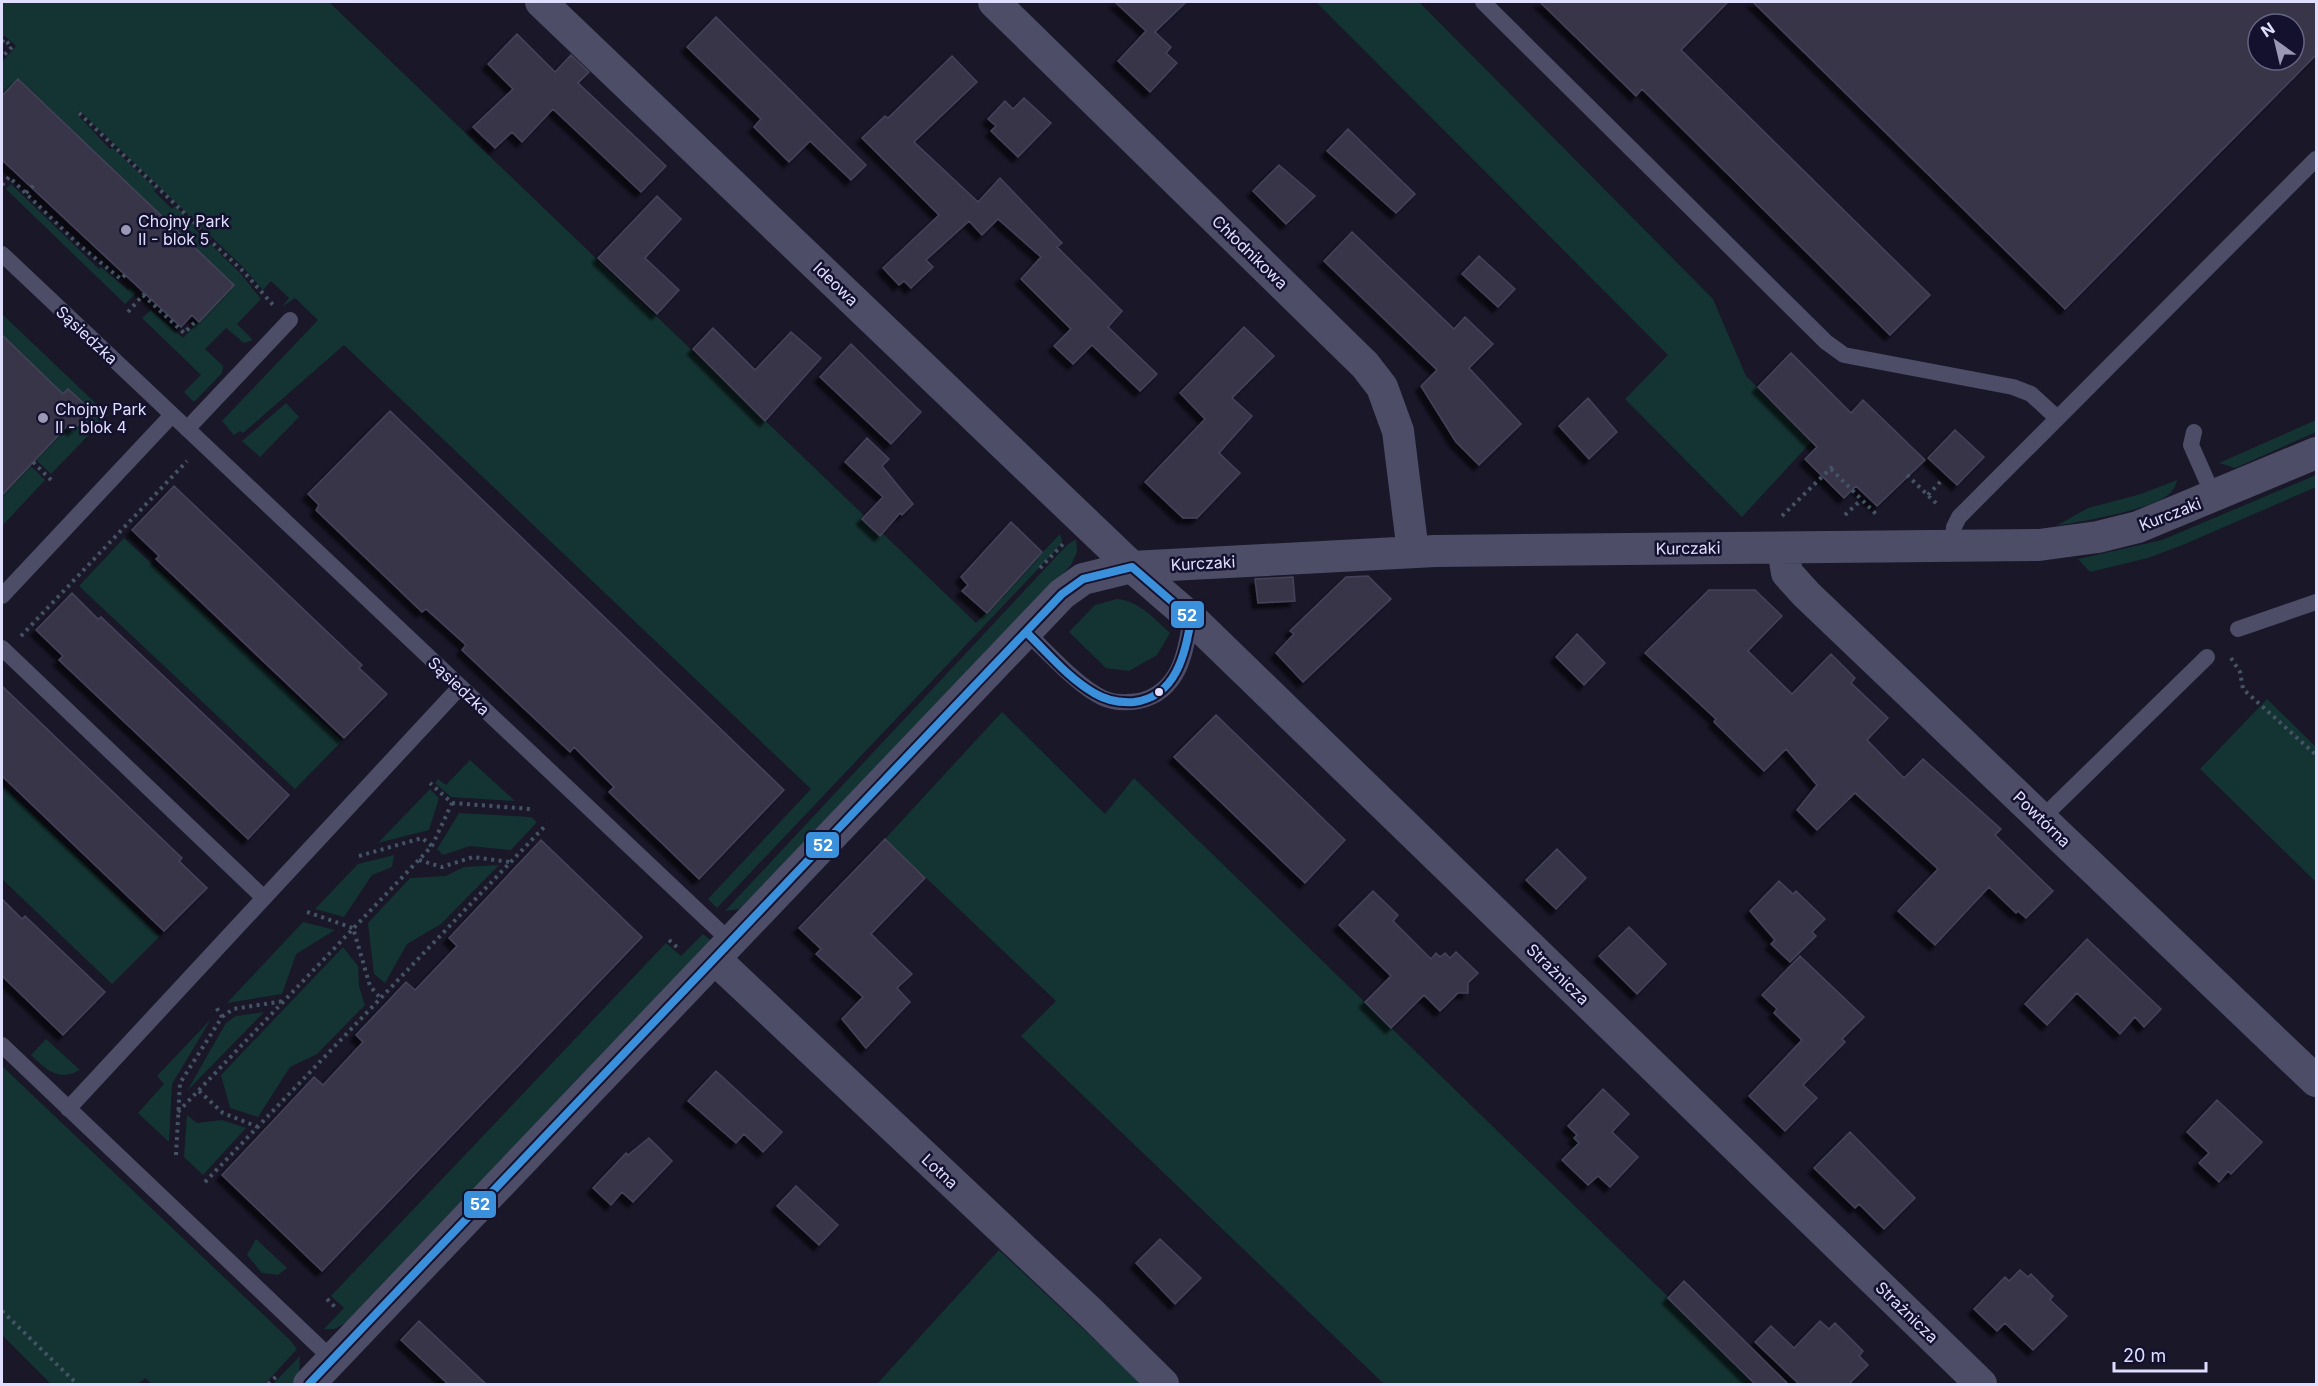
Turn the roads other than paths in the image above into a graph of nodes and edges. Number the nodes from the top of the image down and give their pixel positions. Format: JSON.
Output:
{"nodes":[{"id":1,"x":541,"y":2,"type":"edge"},
{"id":2,"x":994,"y":2,"type":"edge"},
{"id":3,"x":1483,"y":2,"type":"edge"},
{"id":4,"x":2316,"y":159,"type":"edge"},
{"id":5,"x":2,"y":254,"type":"edge"},
{"id":6,"x":290,"y":320,"type":"road end"},
{"id":7,"x":172,"y":416,"type":"junction"},
{"id":8,"x":2057,"y":418,"type":"junction"},
{"id":9,"x":187,"y":429,"type":"junction"},
{"id":10,"x":2194,"y":432,"type":"dead end"},
{"id":11,"x":2316,"y":453,"type":"edge"},
{"id":12,"x":2214,"y":497,"type":"junction"},
{"id":13,"x":1780,"y":535,"type":"junction"},
{"id":14,"x":1952,"y":548,"type":"junction"},
{"id":15,"x":1413,"y":552,"type":"junction"},
{"id":16,"x":1132,"y":567,"type":"junction"},
{"id":17,"x":2,"y":596,"type":"edge"},
{"id":18,"x":2316,"y":602,"type":"edge"},
{"id":19,"x":1191,"y":618,"type":"junction"},
{"id":20,"x":2238,"y":629,"type":"dead end"},
{"id":21,"x":1026,"y":632,"type":"junction"},
{"id":22,"x":4,"y":650,"type":"edge"},
{"id":23,"x":2207,"y":657,"type":"road end"},
{"id":24,"x":460,"y":687,"type":"junction"},
{"id":25,"x":2042,"y":819,"type":"junction"},
{"id":26,"x":264,"y":898,"type":"junction"},
{"id":27,"x":723,"y":951,"type":"junction"},
{"id":28,"x":2,"y":1045,"type":"edge"},
{"id":29,"x":2316,"y":1081,"type":"edge"},
{"id":30,"x":68,"y":1109,"type":"junction"},
{"id":31,"x":333,"y":1360,"type":"junction"},
{"id":32,"x":309,"y":1384,"type":"edge"},
{"id":33,"x":1163,"y":1384,"type":"edge"},
{"id":34,"x":1981,"y":1384,"type":"edge"}],
"edges":[{"from":1,"to":16,"type":"street","name":"Ideowa"},
{"from":2,"to":15,"type":"street","name":"Chłodnikowa"},
{"from":3,"to":8,"type":"lane"},
{"from":4,"to":8,"type":"lane"},
{"from":5,"to":7,"type":"lane","name":"Sąsiedzka"},
{"from":6,"to":9,"type":"lane"},
{"from":7,"to":9,"type":"lane","name":"Sąsiedzka"},
{"from":7,"to":17,"type":"lane"},
{"from":8,"to":14,"type":"lane"},
{"from":9,"to":24,"type":"lane","name":"Sąsiedzka"},
{"from":10,"to":12,"type":"lane"},
{"from":11,"to":12,"type":"street","name":"Kurczaki"},
{"from":12,"to":14,"type":"street","name":"Kurczaki"},
{"from":13,"to":14,"type":"street","name":"Kurczaki"},
{"from":13,"to":15,"type":"street","name":"Kurczaki"},
{"from":13,"to":25,"type":"street","name":"Powtórna"},
{"from":15,"to":16,"type":"street","name":"Kurczaki"},
{"from":16,"to":19,"type":"street","name":"Strażnicza"},
{"from":16,"to":21,"type":"street","name":"Kurczaki"},
{"from":18,"to":20,"type":"lane"},
{"from":19,"to":21,"type":"lane"},
{"from":19,"to":34,"type":"street","name":"Strażnicza"},
{"from":21,"to":27,"type":"street","name":"Kurczaki"},
{"from":22,"to":26,"type":"lane"},
{"from":23,"to":25,"type":"lane"},
{"from":24,"to":26,"type":"lane"},
{"from":24,"to":27,"type":"lane","name":"Sąsiedzka"},
{"from":25,"to":29,"type":"street","name":"Powtórna"},
{"from":26,"to":30,"type":"lane"},
{"from":27,"to":31,"type":"street","name":"Kurczaki"},
{"from":27,"to":33,"type":"street","name":"Lotna"},
{"from":28,"to":30,"type":"lane"},
{"from":30,"to":31,"type":"lane"},
{"from":31,"to":32,"type":"street","name":"Kurczaki"}]}
